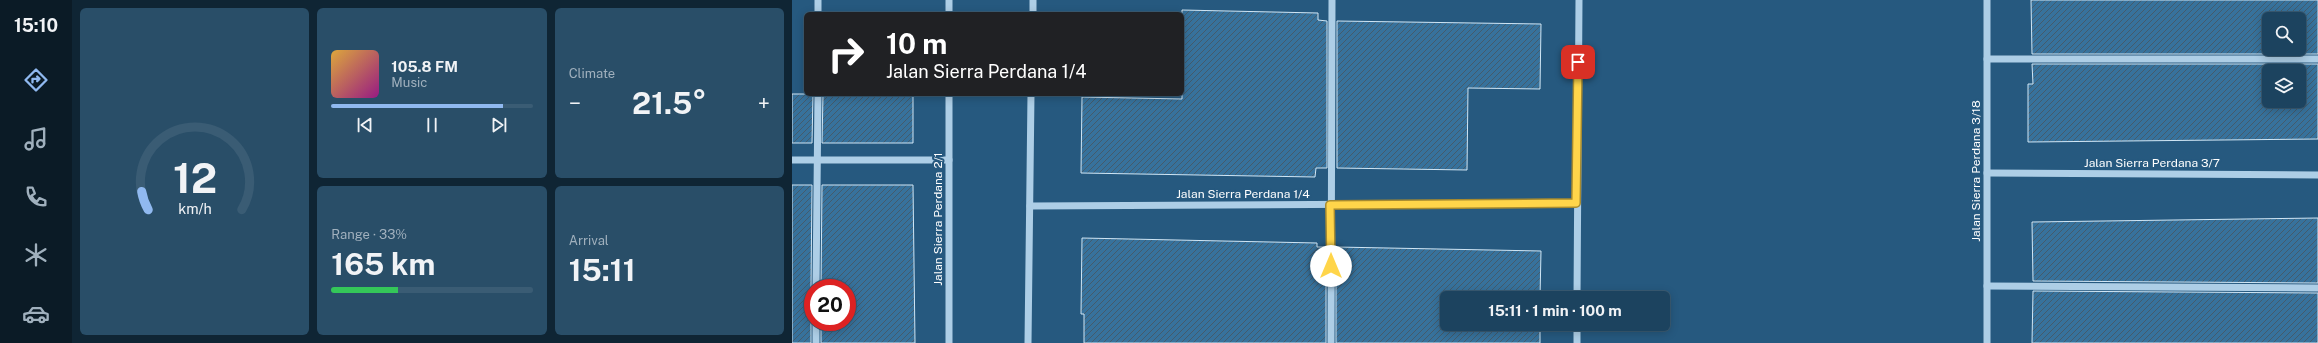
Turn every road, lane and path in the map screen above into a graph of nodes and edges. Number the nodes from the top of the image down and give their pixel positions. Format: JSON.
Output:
{"nodes":[{"id":1,"x":818,"y":0,"type":"edge"},
{"id":2,"x":949,"y":0,"type":"edge"},
{"id":3,"x":1033,"y":0,"type":"edge"},
{"id":4,"x":1332,"y":0,"type":"edge"},
{"id":5,"x":1579,"y":0,"type":"edge"},
{"id":6,"x":1987,"y":0,"type":"edge"},
{"id":7,"x":818,"y":12,"type":"edge"},
{"id":8,"x":949,"y":12,"type":"edge"},
{"id":9,"x":1032,"y":12,"type":"edge"},
{"id":10,"x":1987,"y":59,"type":"junction"},
{"id":11,"x":2318,"y":59,"type":"edge"},
{"id":12,"x":818,"y":96,"type":"edge"},
{"id":13,"x":949,"y":96,"type":"edge"},
{"id":14,"x":1031,"y":96,"type":"edge"},
{"id":15,"x":818,"y":159,"type":"junction"},
{"id":16,"x":792,"y":160,"type":"edge"},
{"id":17,"x":949,"y":160,"type":"junction"},
{"id":18,"x":1987,"y":173,"type":"junction"},
{"id":19,"x":2318,"y":174,"type":"edge"},
{"id":20,"x":1576,"y":203,"type":"junction"},
{"id":21,"x":1330,"y":205,"type":"junction"},
{"id":22,"x":1030,"y":206,"type":"junction"},
{"id":23,"x":816,"y":279,"type":"edge"},
{"id":24,"x":1987,"y":286,"type":"junction"},
{"id":25,"x":2318,"y":288,"type":"edge"},
{"id":26,"x":1577,"y":291,"type":"edge"},
{"id":27,"x":816,"y":331,"type":"edge"},
{"id":28,"x":1577,"y":331,"type":"edge"},
{"id":29,"x":816,"y":343,"type":"edge"},
{"id":30,"x":950,"y":343,"type":"edge"},
{"id":31,"x":1028,"y":343,"type":"edge"},
{"id":32,"x":1331,"y":343,"type":"edge"},
{"id":33,"x":1577,"y":343,"type":"edge"},
{"id":34,"x":1987,"y":343,"type":"edge"}],
"edges":[{"from":1,"to":7,"type":"street"},
{"from":2,"to":8,"type":"street"},
{"from":3,"to":9,"type":"street"},
{"from":4,"to":21,"type":"street"},
{"from":5,"to":20,"type":"street"},
{"from":6,"to":10,"type":"street","name":"Jalan Sierra Perdana 3/18"},
{"from":10,"to":11,"type":"street"},
{"from":10,"to":18,"type":"street","name":"Jalan Sierra Perdana 3/18"},
{"from":12,"to":15,"type":"street"},
{"from":13,"to":17,"type":"street","name":"Jalan Sierra Perdana 2/1"},
{"from":14,"to":22,"type":"street"},
{"from":15,"to":16,"type":"street"},
{"from":15,"to":17,"type":"street"},
{"from":15,"to":23,"type":"street"},
{"from":17,"to":30,"type":"street","name":"Jalan Sierra Perdana 2/1"},
{"from":18,"to":19,"type":"street","name":"Jalan Sierra Perdana 3/7"},
{"from":18,"to":24,"type":"street","name":"Jalan Sierra Perdana 3/18"},
{"from":20,"to":21,"type":"street","name":"Jalan Sierra Perdana 1/4"},
{"from":20,"to":26,"type":"street"},
{"from":21,"to":22,"type":"street","name":"Jalan Sierra Perdana 1/4"},
{"from":21,"to":32,"type":"street"},
{"from":22,"to":31,"type":"street"},
{"from":24,"to":25,"type":"street"},
{"from":24,"to":34,"type":"street","name":"Jalan Sierra Perdana 3/18"},
{"from":27,"to":29,"type":"street"},
{"from":28,"to":33,"type":"street"}]}
